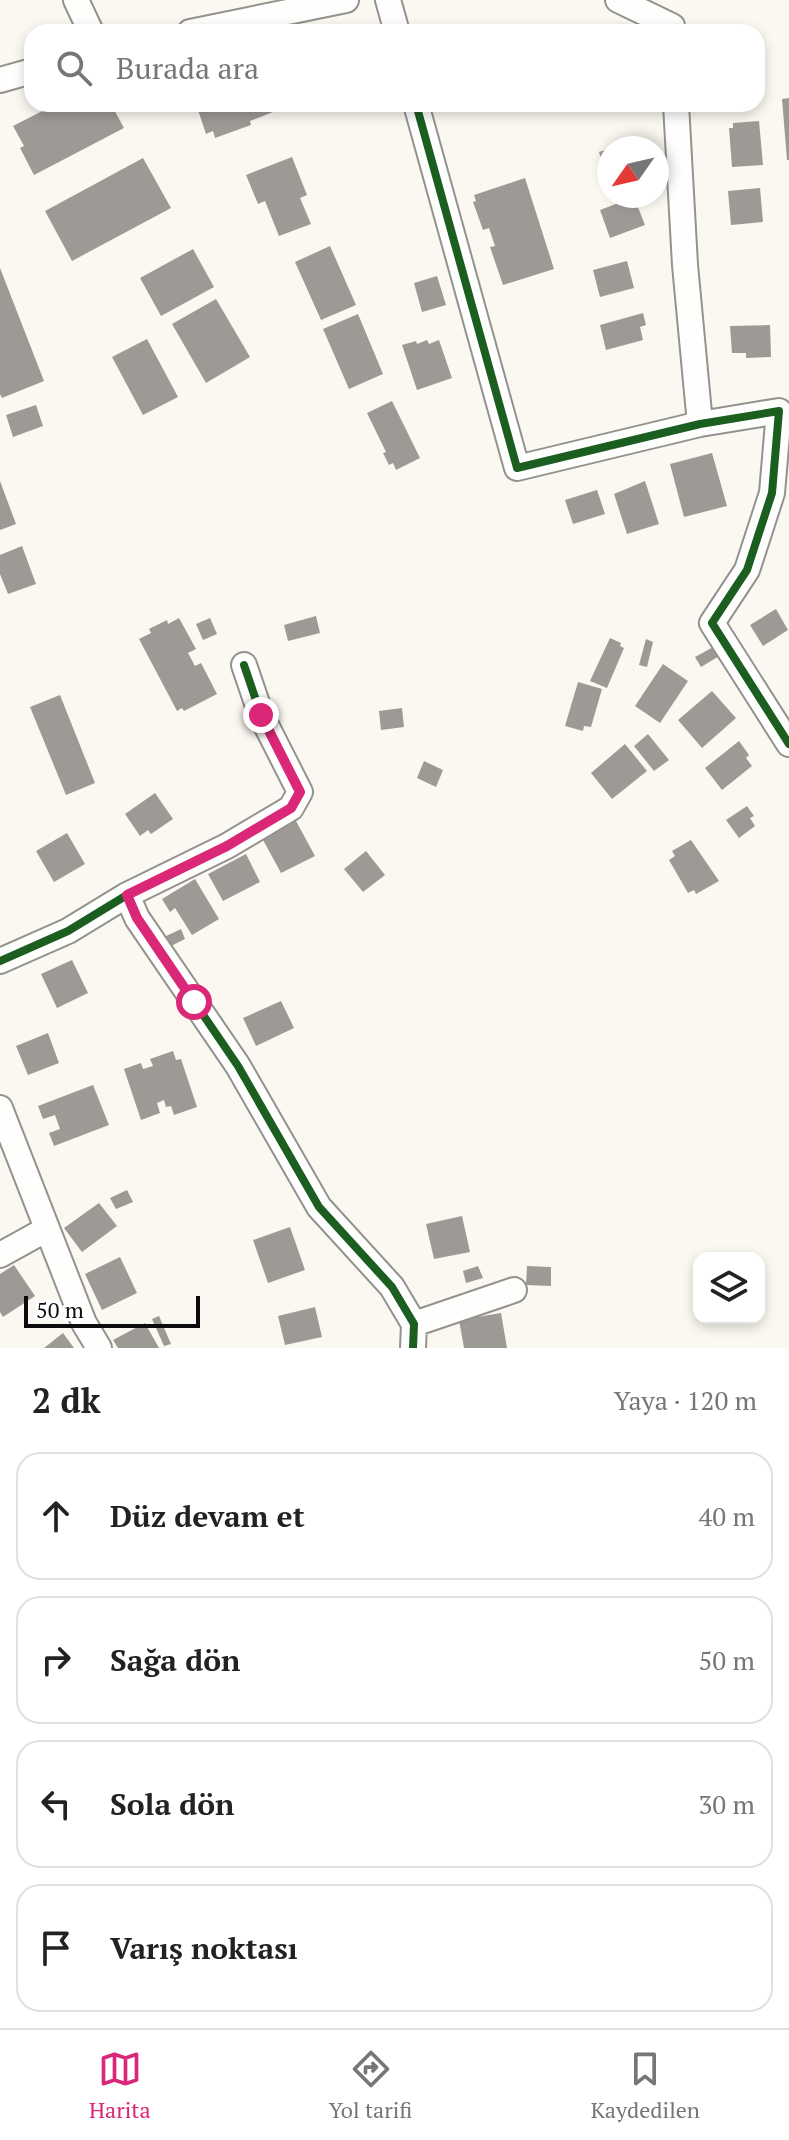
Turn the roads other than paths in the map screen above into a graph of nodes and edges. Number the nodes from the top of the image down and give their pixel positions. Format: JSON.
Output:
{"nodes":[{"id":1,"x":76,"y":0,"type":"edge"},
{"id":2,"x":346,"y":0,"type":"edge"},
{"id":3,"x":388,"y":0,"type":"edge"},
{"id":4,"x":618,"y":0,"type":"edge"},
{"id":5,"x":87,"y":24,"type":"edge"},
{"id":6,"x":229,"y":24,"type":"edge"},
{"id":7,"x":395,"y":24,"type":"edge"},
{"id":8,"x":668,"y":24,"type":"edge"},
{"id":9,"x":24,"y":73,"type":"edge"},
{"id":10,"x":0,"y":80,"type":"edge"},
{"id":11,"x":418,"y":112,"type":"edge"},
{"id":12,"x":676,"y":112,"type":"edge"},
{"id":13,"x":700,"y":424,"type":"junction"},
{"id":14,"x":244,"y":665,"type":"dead end"},
{"id":15,"x":789,"y":744,"type":"edge"},
{"id":16,"x":127,"y":895,"type":"junction"},
{"id":17,"x":0,"y":961,"type":"edge"},
{"id":18,"x":0,"y":1108,"type":"edge"},
{"id":19,"x":47,"y":1229,"type":"junction"},
{"id":20,"x":0,"y":1255,"type":"edge"},
{"id":21,"x":514,"y":1290,"type":"dead end"},
{"id":22,"x":414,"y":1336,"type":"edge"},
{"id":23,"x":99,"y":1348,"type":"edge"}],
"edges":[{"from":1,"to":5,"type":"street"},
{"from":2,"to":6,"type":"street"},
{"from":3,"to":7,"type":"street"},
{"from":4,"to":8,"type":"street"},
{"from":9,"to":10,"type":"street"},
{"from":11,"to":13,"type":"street"},
{"from":12,"to":13,"type":"street"},
{"from":13,"to":15,"type":"street"},
{"from":14,"to":16,"type":"street"},
{"from":16,"to":17,"type":"street"},
{"from":16,"to":22,"type":"street"},
{"from":18,"to":19,"type":"street"},
{"from":19,"to":20,"type":"street"},
{"from":19,"to":23,"type":"street"},
{"from":21,"to":22,"type":"street"}]}
